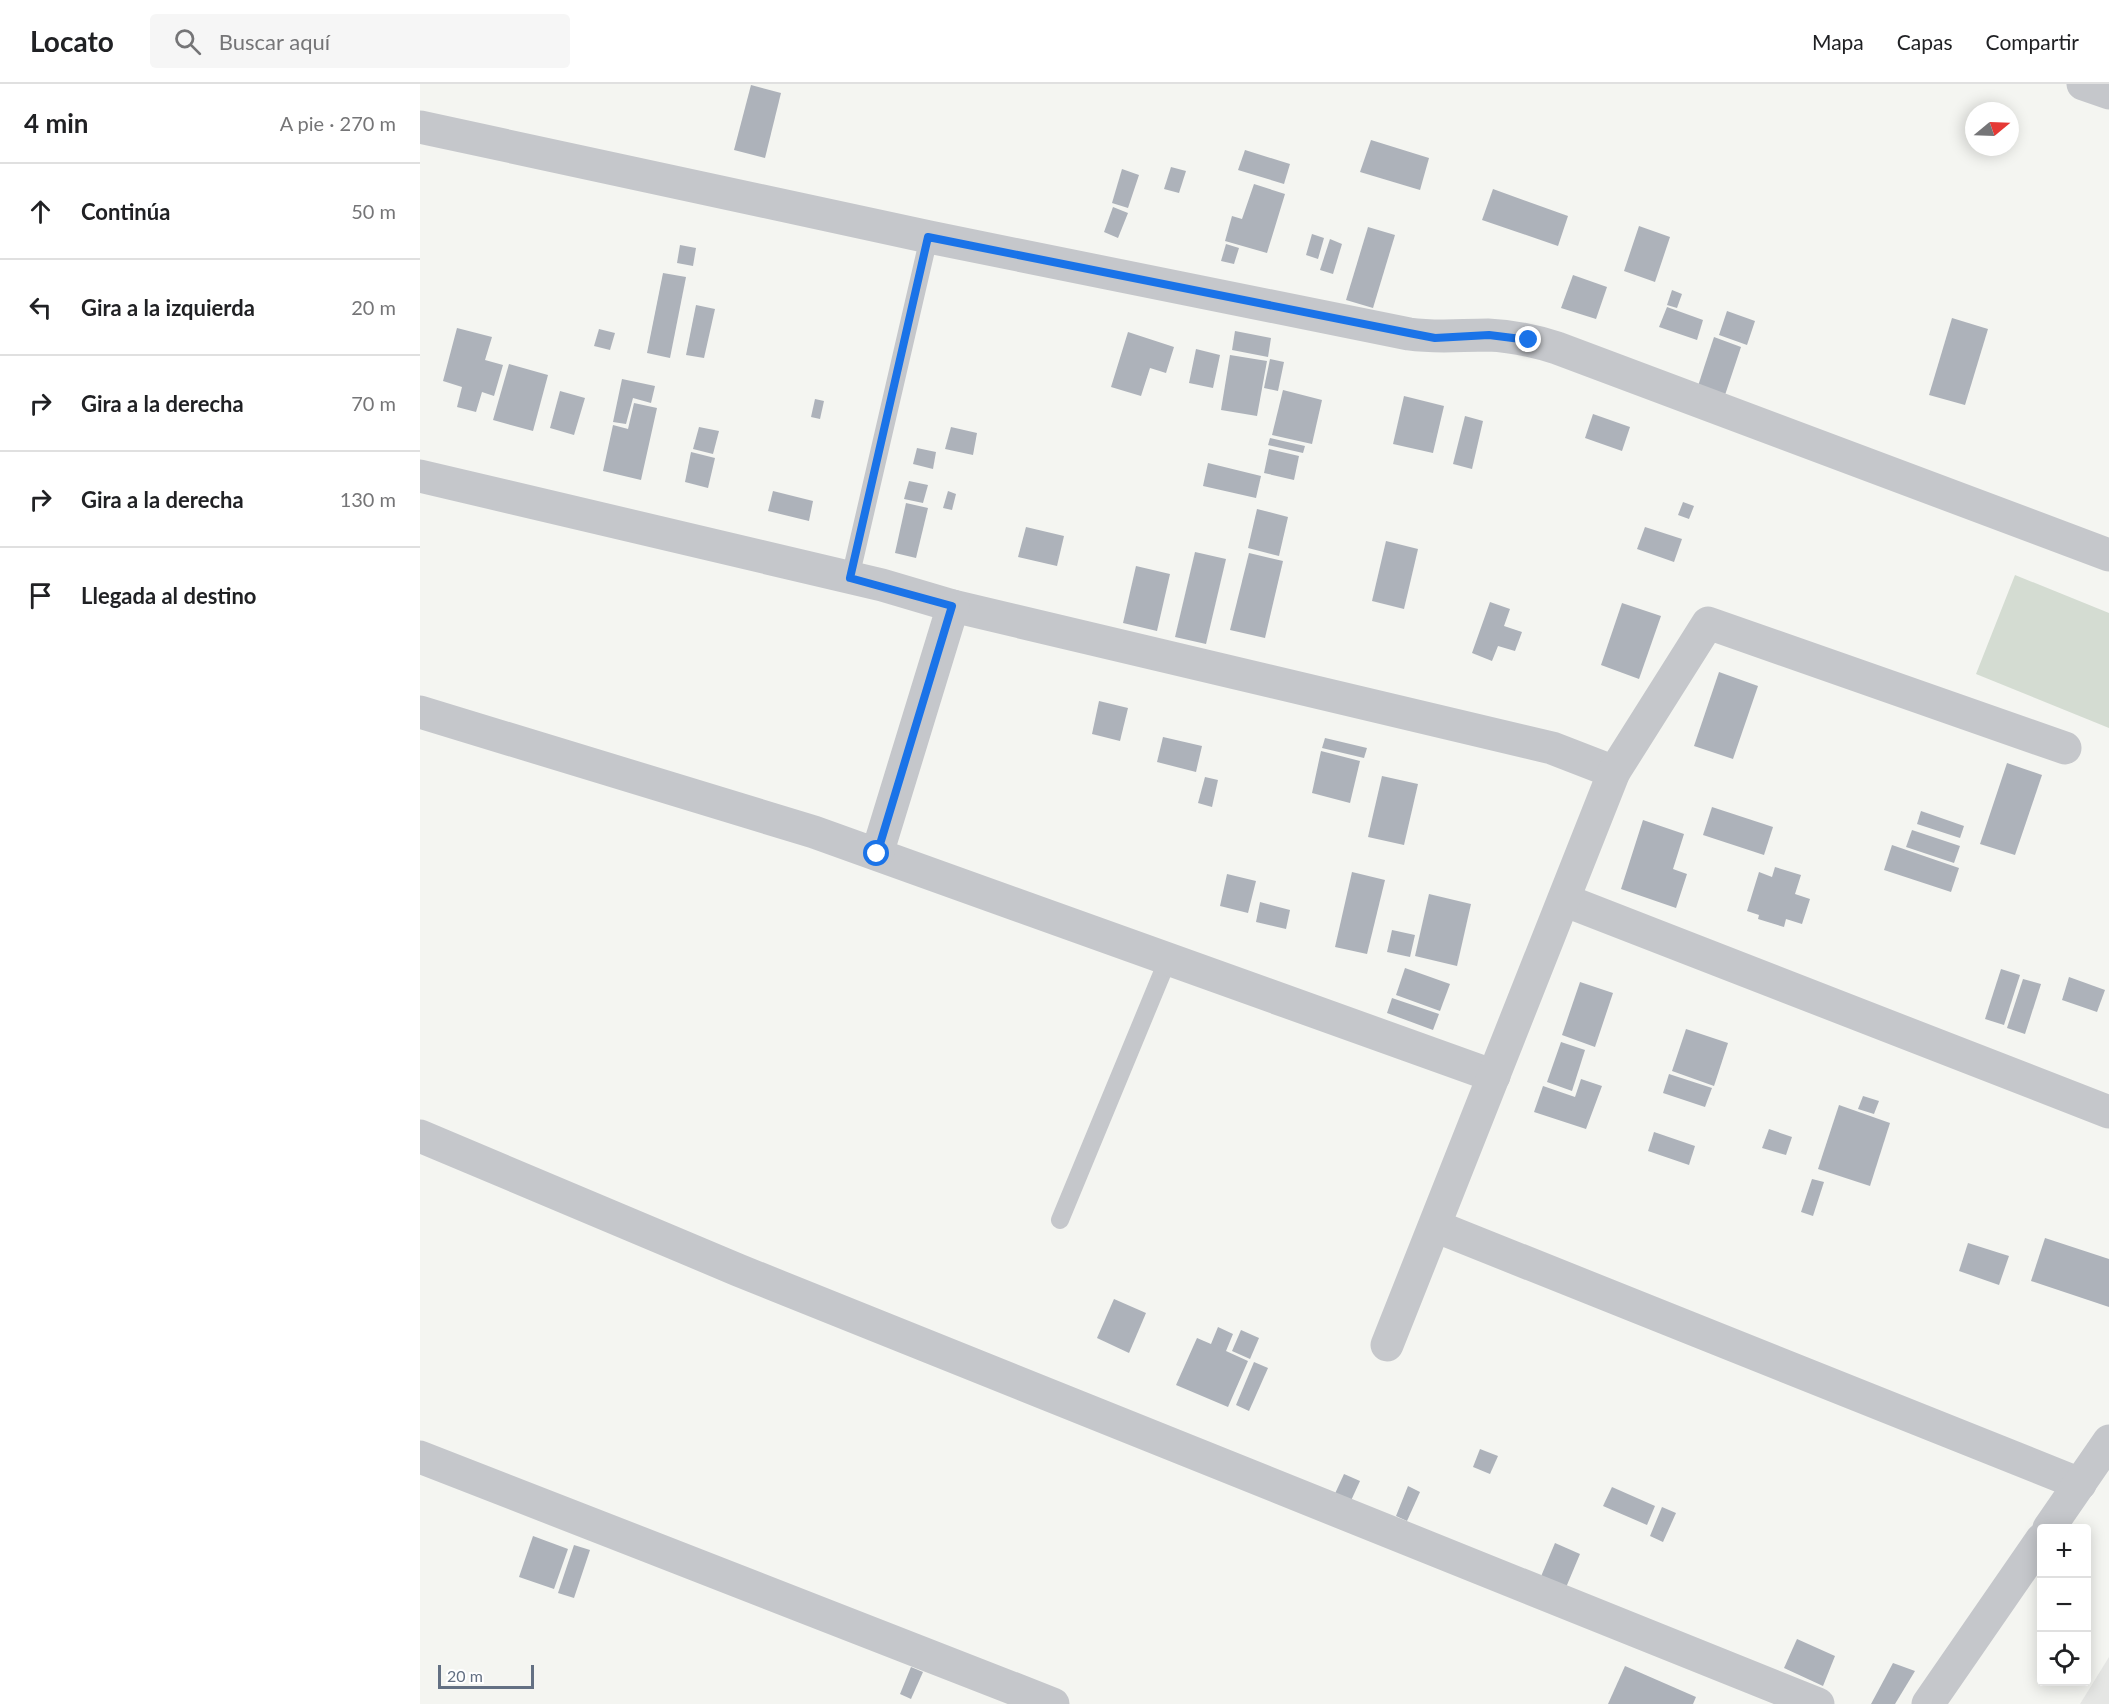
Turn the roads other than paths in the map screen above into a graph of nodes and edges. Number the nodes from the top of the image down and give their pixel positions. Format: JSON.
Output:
{"nodes":[{"id":1,"x":2083,"y":84,"type":"edge"},
{"id":2,"x":2109,"y":93,"type":"edge"},
{"id":3,"x":420,"y":127,"type":"edge"},
{"id":4,"x":928,"y":237,"type":"junction"},
{"id":5,"x":420,"y":476,"type":"edge"},
{"id":6,"x":2109,"y":555,"type":"edge"},
{"id":7,"x":850,"y":578,"type":"junction"},
{"id":8,"x":952,"y":606,"type":"junction"},
{"id":9,"x":420,"y":712,"type":"edge"},
{"id":10,"x":2065,"y":748,"type":"dead end"},
{"id":11,"x":1614,"y":772,"type":"junction"},
{"id":12,"x":877,"y":854,"type":"junction"},
{"id":13,"x":1564,"y":900,"type":"junction"},
{"id":14,"x":1168,"y":958,"type":"junction"},
{"id":15,"x":1494,"y":1076,"type":"junction"},
{"id":16,"x":2109,"y":1112,"type":"edge"},
{"id":17,"x":420,"y":1136,"type":"edge"},
{"id":18,"x":1060,"y":1220,"type":"dead end"},
{"id":19,"x":1434,"y":1226,"type":"junction"},
{"id":20,"x":1387,"y":1346,"type":"dead end"},
{"id":21,"x":2109,"y":1441,"type":"edge"},
{"id":22,"x":420,"y":1457,"type":"edge"},
{"id":23,"x":2080,"y":1484,"type":"junction"},
{"id":24,"x":2052,"y":1524,"type":"edge"},
{"id":25,"x":2037,"y":1546,"type":"edge"},
{"id":26,"x":1053,"y":1704,"type":"edge"},
{"id":27,"x":1818,"y":1704,"type":"edge"},
{"id":28,"x":1928,"y":1704,"type":"edge"}],
"edges":[{"from":1,"to":2,"type":"street"},
{"from":3,"to":4,"type":"street"},
{"from":4,"to":6,"type":"street"},
{"from":4,"to":7,"type":"lane"},
{"from":5,"to":7,"type":"street"},
{"from":7,"to":8,"type":"street"},
{"from":8,"to":11,"type":"street"},
{"from":8,"to":12,"type":"street"},
{"from":9,"to":12,"type":"street"},
{"from":10,"to":11,"type":"street"},
{"from":11,"to":13,"type":"street"},
{"from":12,"to":14,"type":"street"},
{"from":13,"to":15,"type":"street"},
{"from":13,"to":16,"type":"street"},
{"from":14,"to":15,"type":"street"},
{"from":14,"to":18,"type":"lane"},
{"from":15,"to":19,"type":"street"},
{"from":17,"to":27,"type":"street"},
{"from":19,"to":20,"type":"street"},
{"from":19,"to":23,"type":"street"},
{"from":21,"to":23,"type":"street"},
{"from":22,"to":26,"type":"street"},
{"from":23,"to":24,"type":"street"},
{"from":25,"to":28,"type":"street"}]}
